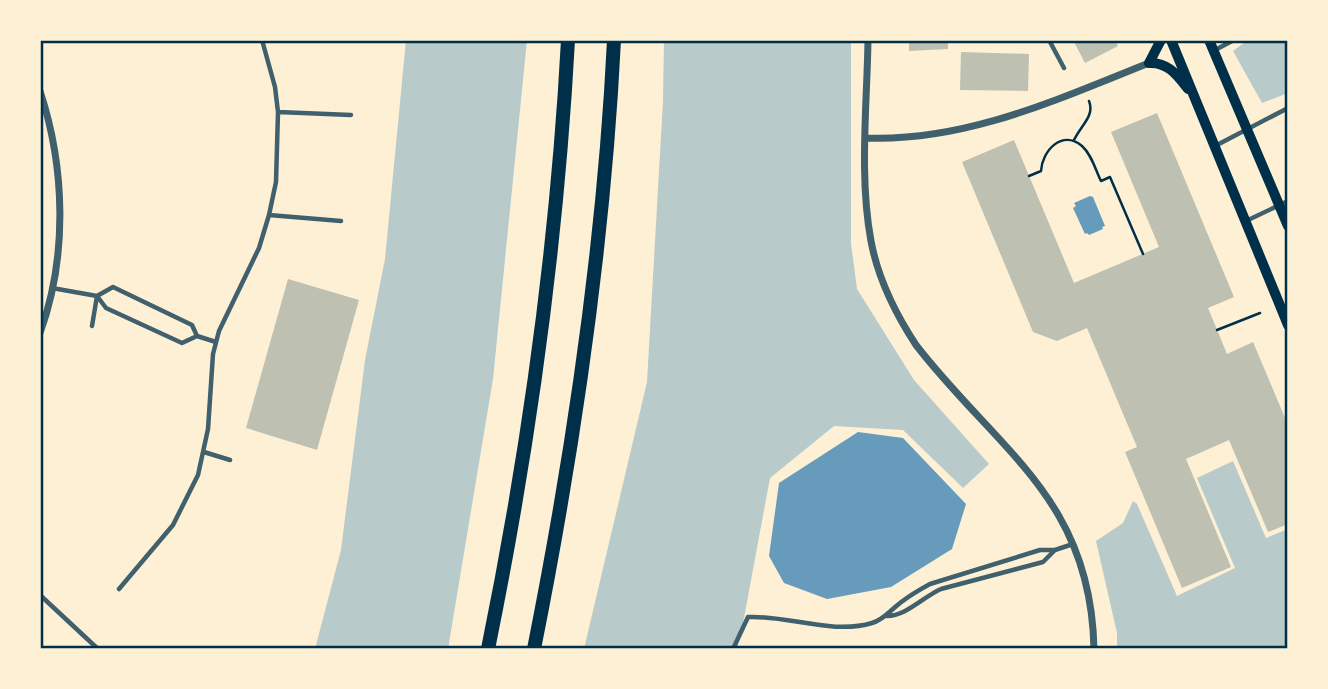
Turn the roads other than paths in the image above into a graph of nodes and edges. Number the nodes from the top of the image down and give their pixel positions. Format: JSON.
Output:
{"nodes":[{"id":1,"x":262,"y":40,"type":"edge"},
{"id":2,"x":568,"y":40,"type":"edge"},
{"id":3,"x":614,"y":40,"type":"edge"},
{"id":4,"x":868,"y":40,"type":"edge"},
{"id":5,"x":1049,"y":40,"type":"edge"},
{"id":6,"x":1161,"y":40,"type":"edge"},
{"id":7,"x":1171,"y":40,"type":"edge"},
{"id":8,"x":1234,"y":40,"type":"edge"},
{"id":9,"x":1212,"y":45,"type":"edge"},
{"id":10,"x":1149,"y":63,"type":"junction"},
{"id":11,"x":1064,"y":68,"type":"dead end"},
{"id":12,"x":40,"y":91,"type":"edge"},
{"id":13,"x":1196,"y":100,"type":"junction"},
{"id":14,"x":1288,"y":108,"type":"edge"},
{"id":15,"x":278,"y":112,"type":"junction"},
{"id":16,"x":351,"y":115,"type":"dead end"},
{"id":17,"x":1247,"y":130,"type":"junction"},
{"id":18,"x":866,"y":138,"type":"junction"},
{"id":19,"x":1215,"y":146,"type":"junction"},
{"id":20,"x":1284,"y":203,"type":"edge"},
{"id":21,"x":269,"y":215,"type":"junction"},
{"id":22,"x":341,"y":221,"type":"dead end"},
{"id":23,"x":1245,"y":221,"type":"junction"},
{"id":24,"x":1288,"y":226,"type":"edge"},
{"id":25,"x":52,"y":288,"type":"junction"},
{"id":26,"x":97,"y":296,"type":"junction"},
{"id":27,"x":1288,"y":325,"type":"edge"},
{"id":28,"x":92,"y":326,"type":"dead end"},
{"id":29,"x":40,"y":332,"type":"edge"},
{"id":30,"x":197,"y":336,"type":"junction"},
{"id":31,"x":216,"y":342,"type":"junction"},
{"id":32,"x":204,"y":452,"type":"junction"},
{"id":33,"x":230,"y":460,"type":"dead end"},
{"id":34,"x":1074,"y":543,"type":"junction"},
{"id":35,"x":1055,"y":550,"type":"junction"},
{"id":36,"x":119,"y":589,"type":"dead end"},
{"id":37,"x":40,"y":595,"type":"edge"},
{"id":38,"x":887,"y":616,"type":"junction"},
{"id":39,"x":98,"y":649,"type":"edge"},
{"id":40,"x":488,"y":649,"type":"edge"},
{"id":41,"x":534,"y":649,"type":"edge"},
{"id":42,"x":733,"y":649,"type":"edge"},
{"id":43,"x":1094,"y":649,"type":"edge"}],
"edges":[{"from":1,"to":15,"type":"lane"},
{"from":2,"to":40,"type":"highway"},
{"from":3,"to":41,"type":"highway"},
{"from":4,"to":18,"type":"street"},
{"from":5,"to":11,"type":"lane"},
{"from":6,"to":10,"type":"main road"},
{"from":7,"to":13,"type":"main road"},
{"from":8,"to":9,"type":"lane"},
{"from":9,"to":17,"type":"main road"},
{"from":10,"to":13,"type":"main road"},
{"from":10,"to":18,"type":"street"},
{"from":12,"to":25,"type":"street"},
{"from":13,"to":19,"type":"main road"},
{"from":14,"to":17,"type":"lane"},
{"from":15,"to":16,"type":"lane"},
{"from":15,"to":21,"type":"lane"},
{"from":17,"to":19,"type":"lane"},
{"from":17,"to":20,"type":"main road"},
{"from":18,"to":34,"type":"street"},
{"from":19,"to":23,"type":"main road"},
{"from":20,"to":23,"type":"lane"},
{"from":20,"to":24,"type":"main road"},
{"from":21,"to":22,"type":"lane"},
{"from":21,"to":31,"type":"lane"},
{"from":23,"to":27,"type":"main road"},
{"from":25,"to":26,"type":"lane"},
{"from":25,"to":29,"type":"street"},
{"from":26,"to":28,"type":"lane"},
{"from":26,"to":30,"type":"lane"},
{"from":26,"to":30,"type":"lane"},
{"from":30,"to":31,"type":"lane"},
{"from":31,"to":32,"type":"lane"},
{"from":32,"to":33,"type":"lane"},
{"from":32,"to":36,"type":"lane"},
{"from":34,"to":35,"type":"lane"},
{"from":34,"to":43,"type":"street"},
{"from":35,"to":38,"type":"lane"},
{"from":35,"to":38,"type":"lane"},
{"from":37,"to":39,"type":"lane"},
{"from":38,"to":42,"type":"lane"}]}
